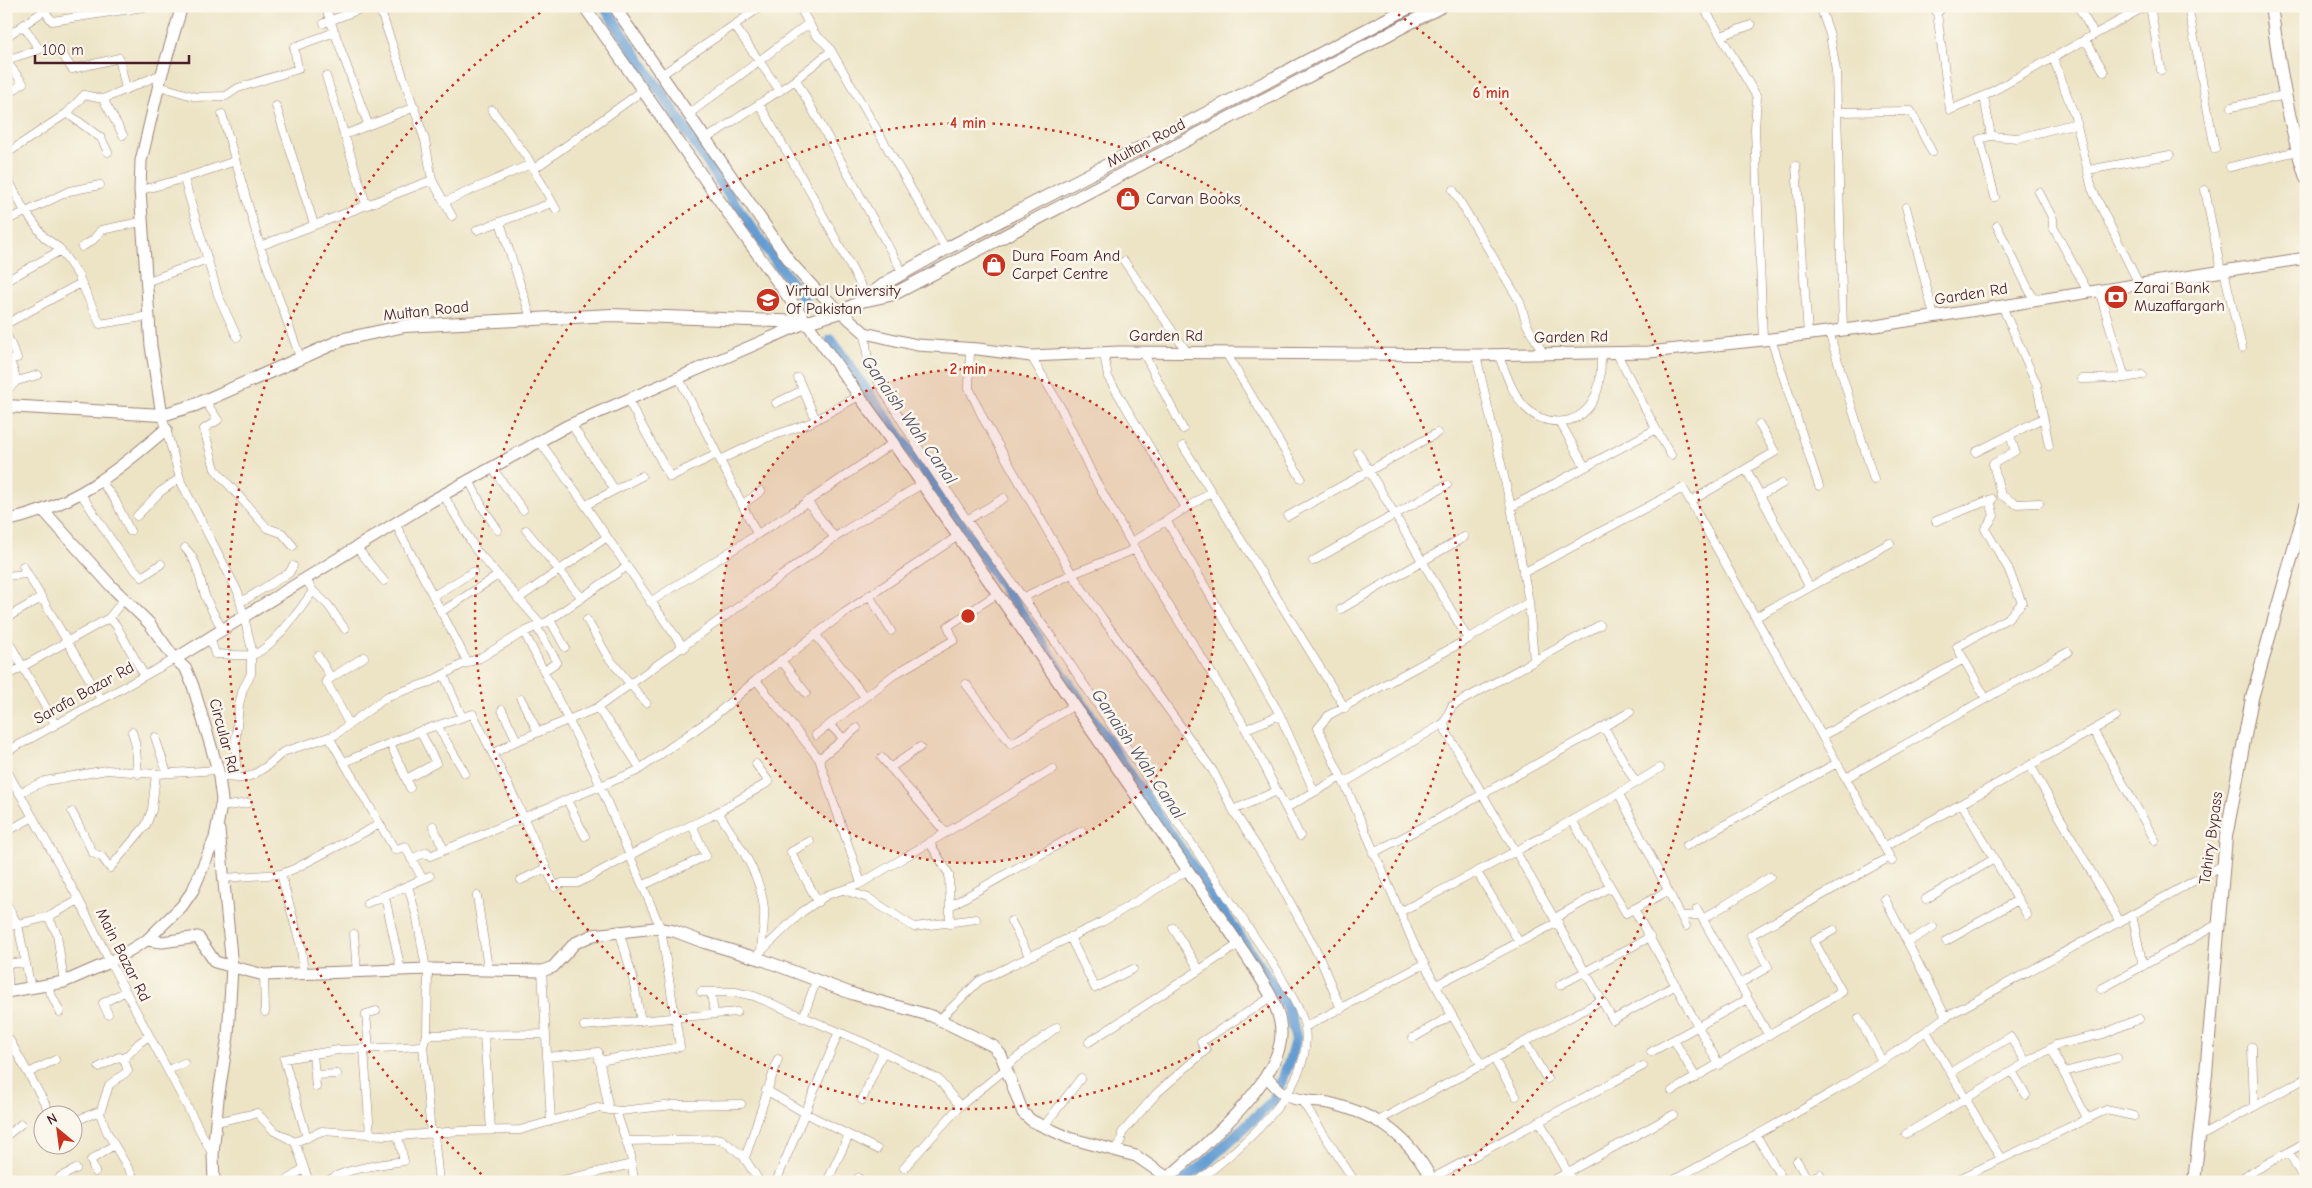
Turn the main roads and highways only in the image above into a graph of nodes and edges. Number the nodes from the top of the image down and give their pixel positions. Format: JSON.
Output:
{"nodes":[{"id":1,"x":1412,"y":6,"type":"edge"},
{"id":2,"x":1442,"y":6,"type":"edge"},
{"id":3,"x":2271,"y":6,"type":"edge"},
{"id":4,"x":2306,"y":178,"type":"edge"},
{"id":5,"x":864,"y":299,"type":"junction"},
{"id":6,"x":6,"y":406,"type":"edge"},
{"id":7,"x":2306,"y":506,"type":"edge"},
{"id":8,"x":2194,"y":1182,"type":"edge"}],
"edges":[{"from":1,"to":5,"type":"main road","name":"Multan Road"},
{"from":2,"to":5,"type":"main road","name":"Multan Road"},
{"from":3,"to":4,"type":"main road"},
{"from":5,"to":6,"type":"main road","name":"Multan Road"},
{"from":7,"to":8,"type":"main road","name":"Tahiry Bypass"}]}
